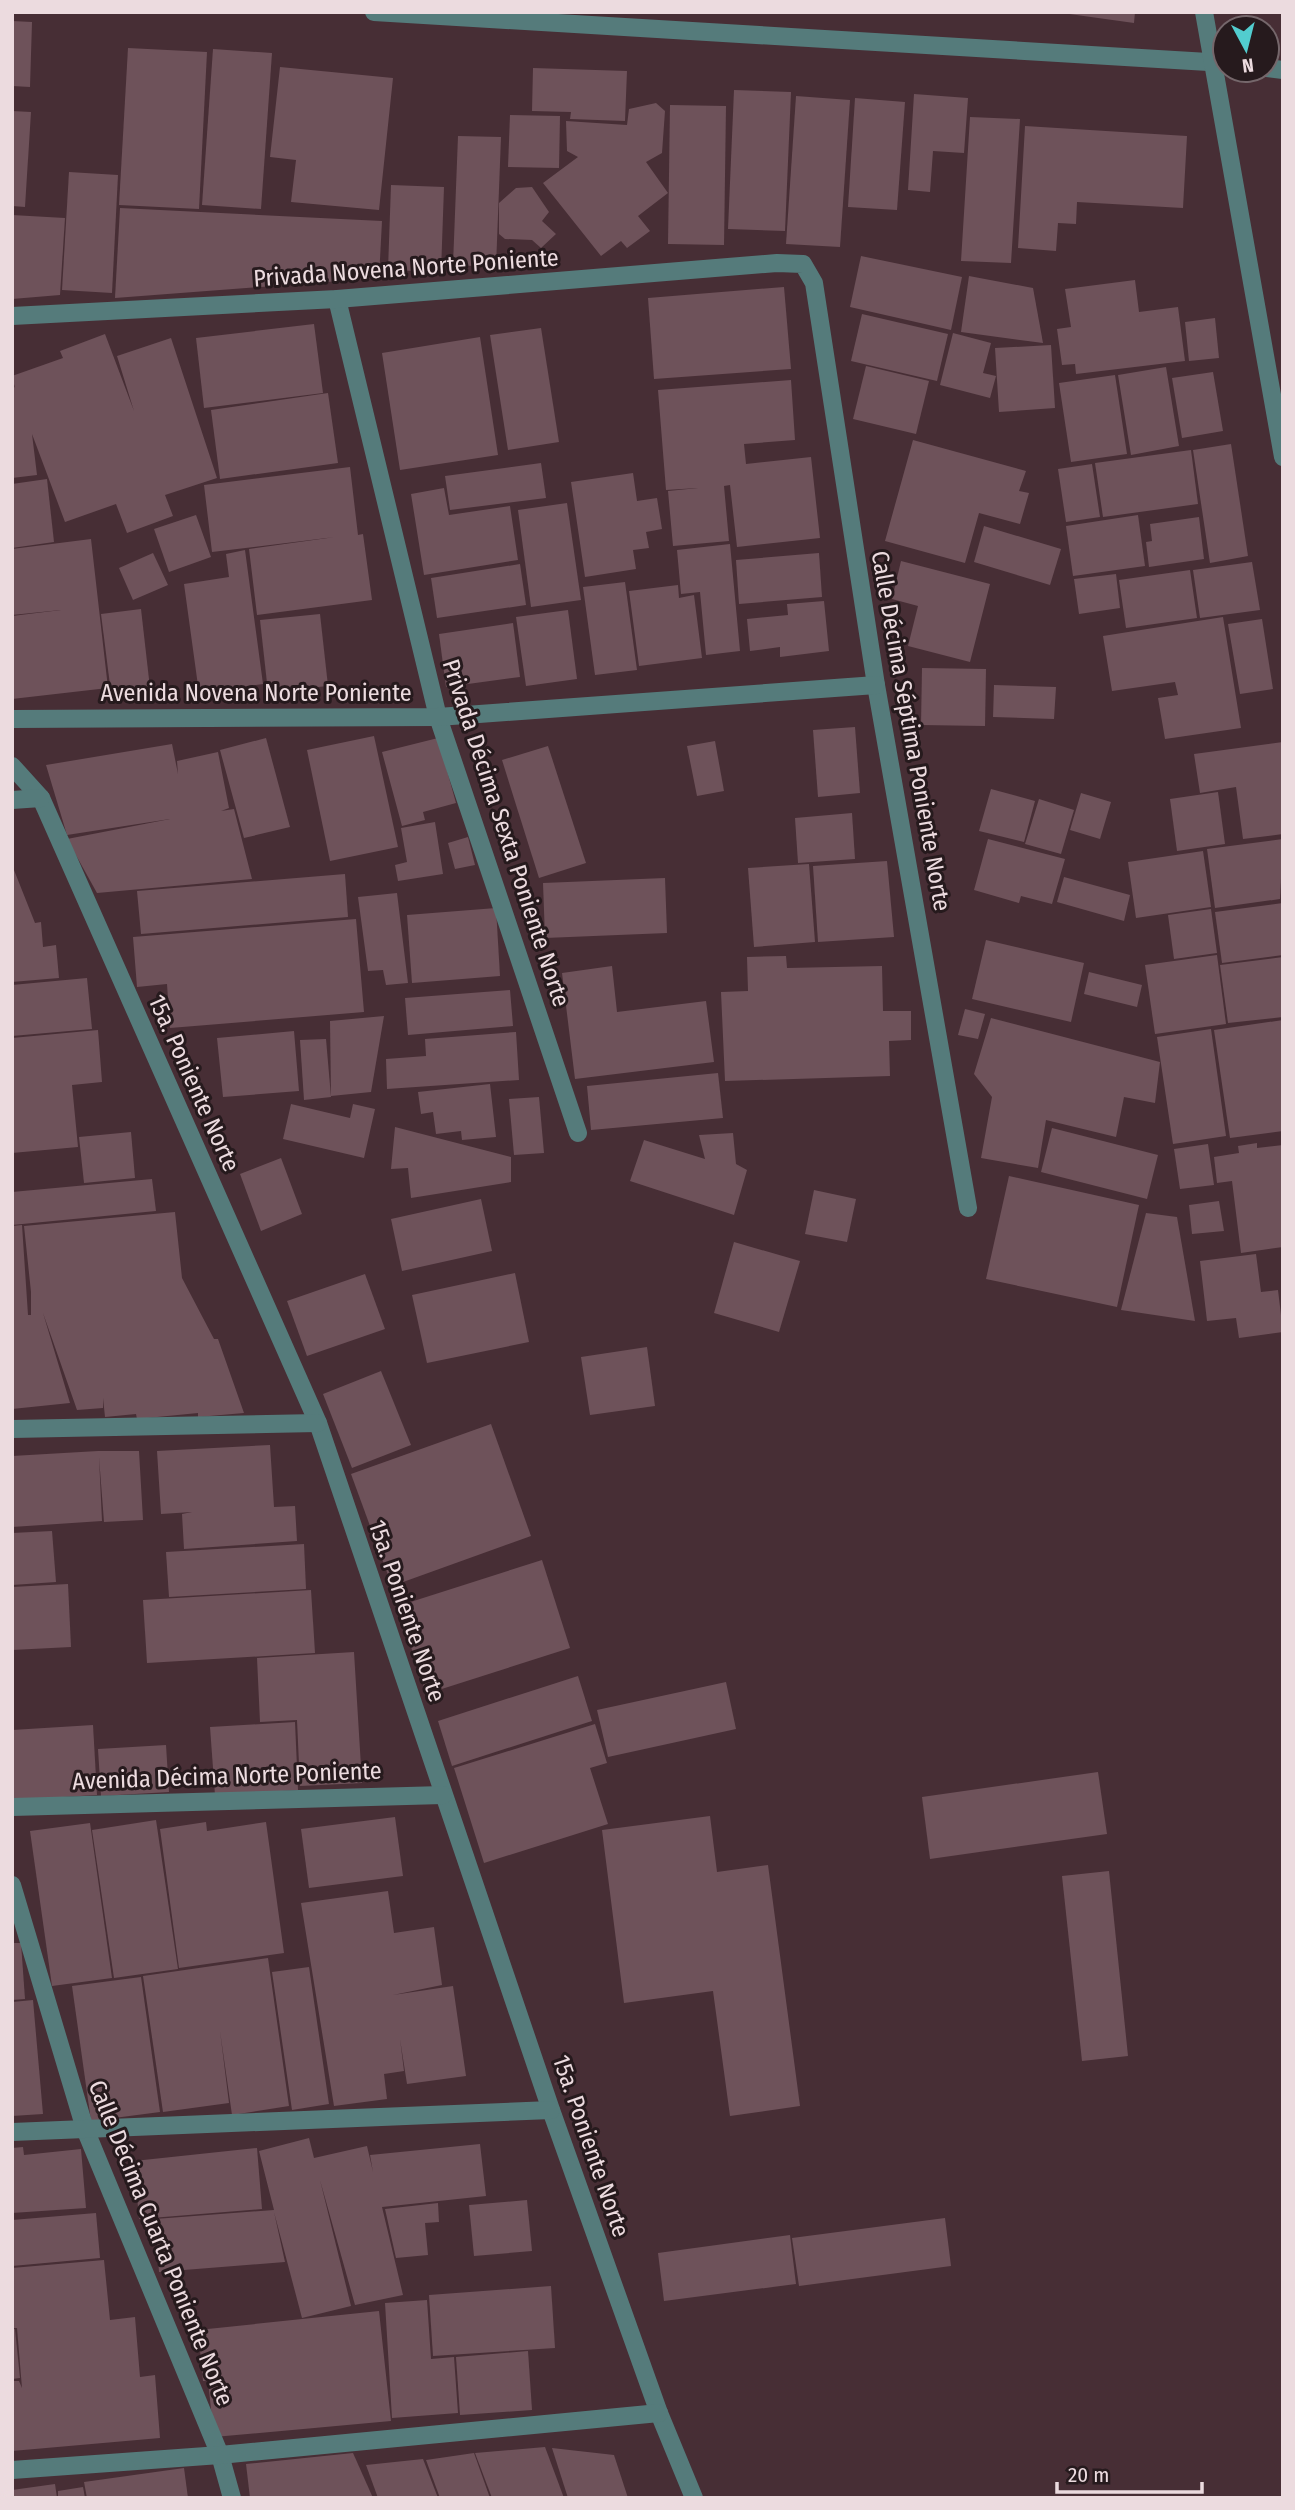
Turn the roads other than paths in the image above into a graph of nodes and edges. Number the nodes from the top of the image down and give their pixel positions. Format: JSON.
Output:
{"nodes":[{"id":1,"x":374,"y":12,"type":"edge"},
{"id":2,"x":1204,"y":12,"type":"edge"},
{"id":3,"x":1211,"y":35,"type":"edge"},
{"id":4,"x":1211,"y":62,"type":"edge"},
{"id":5,"x":1223,"y":84,"type":"edge"},
{"id":6,"x":803,"y":264,"type":"joint"},
{"id":7,"x":337,"y":299,"type":"junction"},
{"id":8,"x":12,"y":316,"type":"edge"},
{"id":9,"x":1283,"y":457,"type":"edge"},
{"id":10,"x":876,"y":685,"type":"junction"},
{"id":11,"x":438,"y":717,"type":"junction"},
{"id":12,"x":12,"y":719,"type":"edge"},
{"id":13,"x":12,"y":766,"type":"edge"},
{"id":14,"x":41,"y":798,"type":"junction"},
{"id":15,"x":12,"y":800,"type":"edge"},
{"id":16,"x":578,"y":1133,"type":"dead end"},
{"id":17,"x":968,"y":1208,"type":"dead end"},
{"id":18,"x":318,"y":1423,"type":"junction"},
{"id":19,"x":12,"y":1429,"type":"edge"},
{"id":20,"x":443,"y":1795,"type":"junction"},
{"id":21,"x":12,"y":1807,"type":"edge"},
{"id":22,"x":12,"y":1885,"type":"edge"},
{"id":23,"x":551,"y":2110,"type":"junction"},
{"id":24,"x":85,"y":2129,"type":"junction"},
{"id":25,"x":12,"y":2132,"type":"edge"},
{"id":26,"x":659,"y":2413,"type":"junction"},
{"id":27,"x":220,"y":2455,"type":"junction"},
{"id":28,"x":12,"y":2470,"type":"edge"},
{"id":29,"x":232,"y":2498,"type":"edge"},
{"id":30,"x":694,"y":2498,"type":"edge"}],
"edges":[{"from":1,"to":4,"type":"street"},
{"from":2,"to":3,"type":"street"},
{"from":5,"to":9,"type":"street"},
{"from":6,"to":7,"type":"street","name":"Privada Novena Norte Poniente"},
{"from":6,"to":10,"type":"street","name":"Calle Décima Séptima Poniente Norte"},
{"from":7,"to":8,"type":"street","name":"Privada Novena Norte Poniente"},
{"from":7,"to":11,"type":"street","name":"Privada Décima Sexta Poniente Norte"},
{"from":10,"to":11,"type":"street","name":"Avenida Novena Norte Poniente"},
{"from":10,"to":17,"type":"street","name":"Calle Décima Séptima Poniente Norte"},
{"from":11,"to":12,"type":"street","name":"Avenida Novena Norte Poniente"},
{"from":11,"to":16,"type":"street","name":"Privada Décima Sexta Poniente Norte"},
{"from":13,"to":14,"type":"street","name":"15a. Poniente Norte"},
{"from":14,"to":15,"type":"street"},
{"from":14,"to":18,"type":"street","name":"15a. Poniente Norte"},
{"from":18,"to":19,"type":"street"},
{"from":18,"to":20,"type":"street","name":"15a. Poniente Norte"},
{"from":20,"to":21,"type":"street","name":"Avenida Décima Norte Poniente"},
{"from":20,"to":23,"type":"street","name":"15a. Poniente Norte"},
{"from":22,"to":24,"type":"street","name":"Calle Décima Cuarta Poniente Norte"},
{"from":23,"to":24,"type":"street"},
{"from":23,"to":26,"type":"street","name":"15a. Poniente Norte"},
{"from":24,"to":25,"type":"street"},
{"from":24,"to":27,"type":"street","name":"Calle Décima Cuarta Poniente Norte"},
{"from":26,"to":27,"type":"street"},
{"from":26,"to":30,"type":"street","name":"15a. Poniente Norte"},
{"from":27,"to":28,"type":"street"},
{"from":27,"to":29,"type":"street","name":"Calle Décima Cuarta Poniente Norte"}]}
